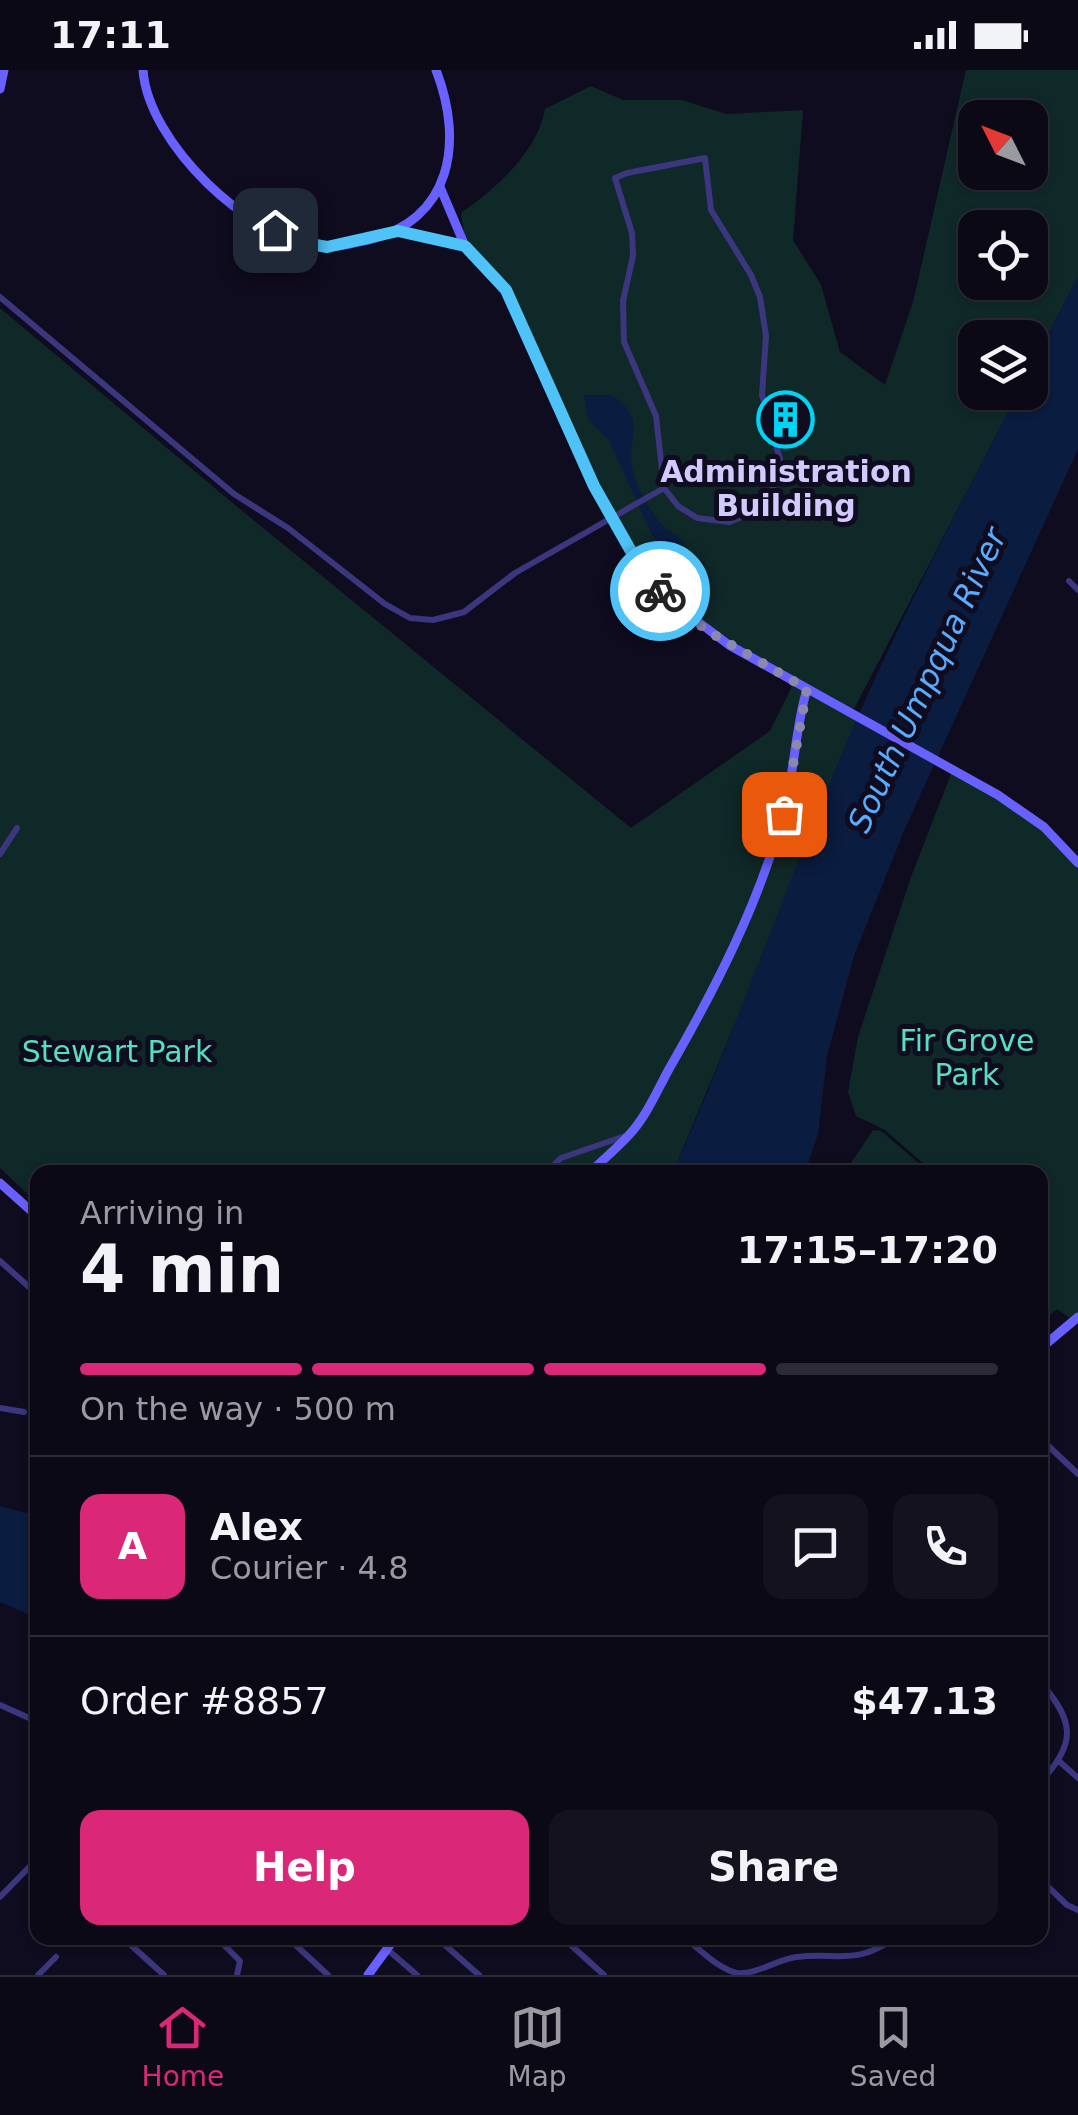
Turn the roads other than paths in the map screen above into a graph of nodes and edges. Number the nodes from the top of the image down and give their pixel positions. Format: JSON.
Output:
{"nodes":[{"id":1,"x":4,"y":70,"type":"edge"},
{"id":2,"x":143,"y":70,"type":"edge"},
{"id":3,"x":436,"y":70,"type":"edge"},
{"id":4,"x":0,"y":90,"type":"edge"},
{"id":5,"x":440,"y":186,"type":"junction"},
{"id":6,"x":398,"y":231,"type":"junction"},
{"id":7,"x":465,"y":246,"type":"junction"},
{"id":8,"x":0,"y":298,"type":"edge"},
{"id":9,"x":664,"y":488,"type":"junction"},
{"id":10,"x":611,"y":518,"type":"junction"},
{"id":11,"x":1068,"y":582,"type":"dead end"},
{"id":12,"x":1078,"y":590,"type":"edge"},
{"id":13,"x":807,"y":689,"type":"junction"},
{"id":14,"x":18,"y":828,"type":"dead end"},
{"id":15,"x":0,"y":854,"type":"edge"},
{"id":16,"x":1078,"y":863,"type":"edge"},
{"id":17,"x":630,"y":1134,"type":"junction"},
{"id":18,"x":554,"y":1165,"type":"edge"},
{"id":19,"x":597,"y":1165,"type":"edge"},
{"id":20,"x":0,"y":1183,"type":"edge"},
{"id":21,"x":30,"y":1210,"type":"edge"},
{"id":22,"x":0,"y":1261,"type":"edge"},
{"id":23,"x":30,"y":1288,"type":"edge"},
{"id":24,"x":1078,"y":1317,"type":"edge"},
{"id":25,"x":1048,"y":1342,"type":"edge"},
{"id":26,"x":0,"y":1408,"type":"edge"},
{"id":27,"x":24,"y":1412,"type":"dead end"},
{"id":28,"x":1048,"y":1446,"type":"edge"},
{"id":29,"x":1078,"y":1474,"type":"edge"},
{"id":30,"x":1048,"y":1691,"type":"edge"},
{"id":31,"x":0,"y":1706,"type":"edge"},
{"id":32,"x":30,"y":1719,"type":"edge"},
{"id":33,"x":1060,"y":1762,"type":"junction"},
{"id":34,"x":1048,"y":1774,"type":"edge"},
{"id":35,"x":1078,"y":1778,"type":"edge"},
{"id":36,"x":30,"y":1866,"type":"edge"},
{"id":37,"x":1048,"y":1886,"type":"edge"},
{"id":38,"x":0,"y":1896,"type":"edge"},
{"id":39,"x":1078,"y":1910,"type":"edge"},
{"id":40,"x":130,"y":1945,"type":"edge"},
{"id":41,"x":224,"y":1945,"type":"edge"},
{"id":42,"x":296,"y":1945,"type":"edge"},
{"id":43,"x":391,"y":1945,"type":"edge"},
{"id":44,"x":446,"y":1945,"type":"edge"},
{"id":45,"x":571,"y":1945,"type":"edge"},
{"id":46,"x":694,"y":1945,"type":"edge"},
{"id":47,"x":884,"y":1945,"type":"edge"},
{"id":48,"x":388,"y":1950,"type":"junction"},
{"id":49,"x":56,"y":1957,"type":"dead end"},
{"id":50,"x":38,"y":1975,"type":"edge"},
{"id":51,"x":164,"y":1975,"type":"edge"},
{"id":52,"x":237,"y":1975,"type":"edge"},
{"id":53,"x":328,"y":1975,"type":"edge"},
{"id":54,"x":368,"y":1975,"type":"edge"},
{"id":55,"x":417,"y":1975,"type":"edge"},
{"id":56,"x":479,"y":1975,"type":"edge"},
{"id":57,"x":604,"y":1975,"type":"edge"}],
"edges":[{"from":1,"to":4,"type":"street"},
{"from":2,"to":6,"type":"street"},
{"from":3,"to":5,"type":"street"},
{"from":5,"to":6,"type":"street"},
{"from":5,"to":7,"type":"street"},
{"from":6,"to":7,"type":"street"},
{"from":7,"to":10,"type":"street"},
{"from":8,"to":10,"type":"street"},
{"from":9,"to":9,"type":"street"},
{"from":9,"to":10,"type":"street"},
{"from":10,"to":13,"type":"street"},
{"from":11,"to":12,"type":"street"},
{"from":13,"to":16,"type":"street"},
{"from":13,"to":17,"type":"street"},
{"from":14,"to":15,"type":"street"},
{"from":17,"to":18,"type":"street"},
{"from":17,"to":19,"type":"street"},
{"from":20,"to":21,"type":"street"},
{"from":22,"to":23,"type":"street"},
{"from":24,"to":25,"type":"street"},
{"from":26,"to":27,"type":"street"},
{"from":28,"to":29,"type":"street"},
{"from":30,"to":33,"type":"street"},
{"from":31,"to":32,"type":"street"},
{"from":33,"to":34,"type":"street"},
{"from":33,"to":35,"type":"street"},
{"from":36,"to":38,"type":"street"},
{"from":37,"to":39,"type":"street"},
{"from":40,"to":51,"type":"street"},
{"from":41,"to":52,"type":"street"},
{"from":42,"to":53,"type":"street"},
{"from":43,"to":48,"type":"street"},
{"from":44,"to":56,"type":"street"},
{"from":45,"to":57,"type":"street"},
{"from":46,"to":47,"type":"street"},
{"from":48,"to":54,"type":"street"},
{"from":48,"to":55,"type":"street"},
{"from":49,"to":50,"type":"street"}]}
